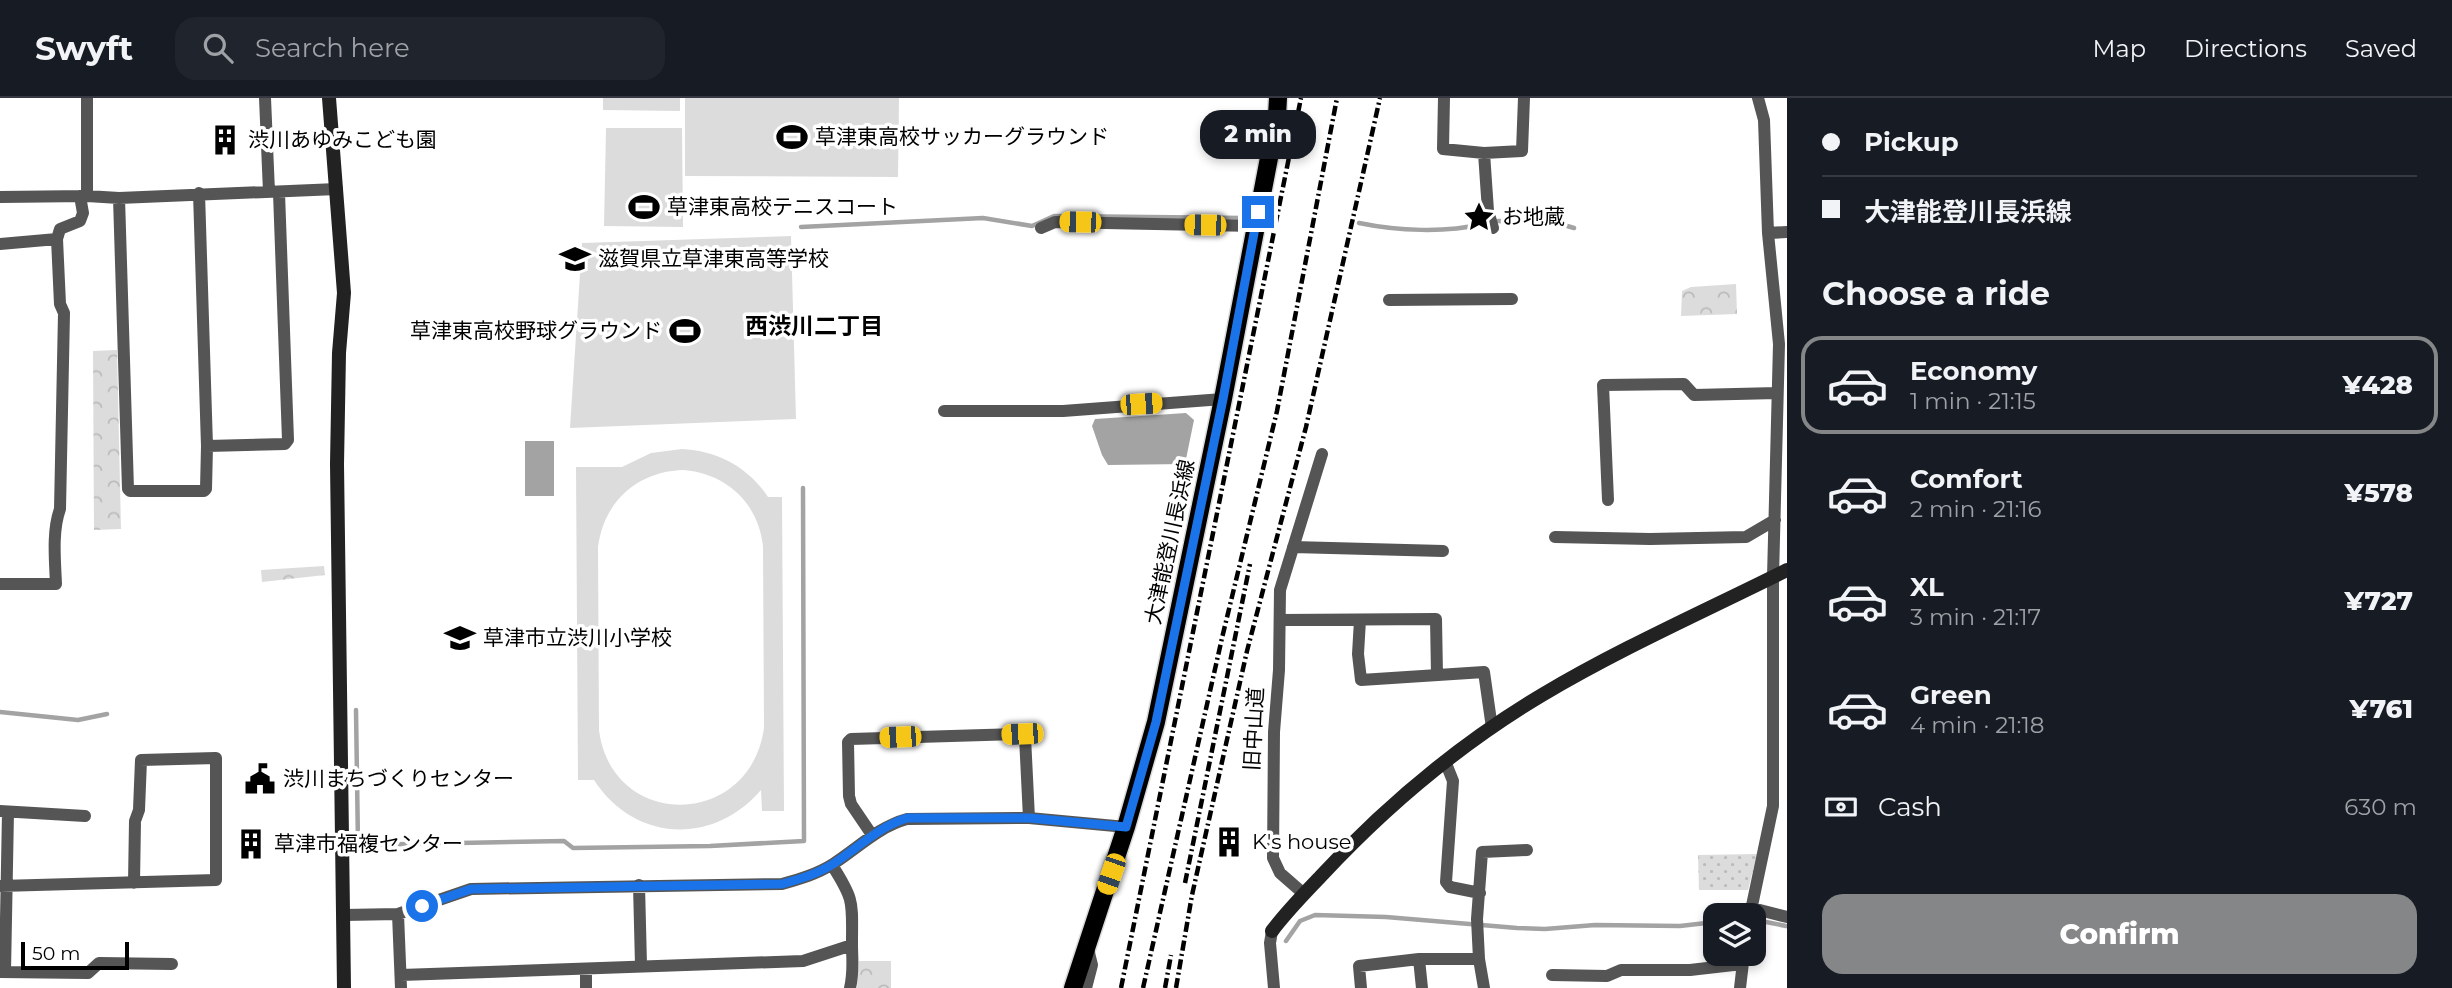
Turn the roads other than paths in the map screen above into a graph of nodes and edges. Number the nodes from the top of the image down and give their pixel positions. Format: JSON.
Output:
{"nodes":[{"id":1,"x":87,"y":98,"type":"edge"},
{"id":2,"x":265,"y":98,"type":"edge"},
{"id":3,"x":329,"y":98,"type":"edge"},
{"id":4,"x":1278,"y":98,"type":"edge"},
{"id":5,"x":1444,"y":98,"type":"edge"},
{"id":6,"x":1524,"y":98,"type":"edge"},
{"id":7,"x":1758,"y":98,"type":"edge"},
{"id":8,"x":1484,"y":153,"type":"junction"},
{"id":9,"x":337,"y":189,"type":"junction"},
{"id":10,"x":274,"y":193,"type":"junction"},
{"id":11,"x":200,"y":194,"type":"junction"},
{"id":12,"x":84,"y":196,"type":"junction"},
{"id":13,"x":0,"y":197,"type":"edge"},
{"id":14,"x":119,"y":198,"type":"junction"},
{"id":15,"x":1255,"y":226,"type":"junction"},
{"id":16,"x":1041,"y":228,"type":"dead end"},
{"id":17,"x":1493,"y":228,"type":"dead end"},
{"id":18,"x":1787,"y":232,"type":"edge"},
{"id":19,"x":1768,"y":233,"type":"junction"},
{"id":20,"x":57,"y":239,"type":"junction"},
{"id":21,"x":0,"y":244,"type":"edge"},
{"id":22,"x":1512,"y":299,"type":"dead end"},
{"id":23,"x":1389,"y":300,"type":"dead end"},
{"id":24,"x":1783,"y":344,"type":"edge"},
{"id":25,"x":1777,"y":393,"type":"junction"},
{"id":26,"x":1223,"y":399,"type":"junction"},
{"id":27,"x":944,"y":411,"type":"dead end"},
{"id":28,"x":207,"y":446,"type":"junction"},
{"id":29,"x":1781,"y":450,"type":"edge"},
{"id":30,"x":1322,"y":454,"type":"dead end"},
{"id":31,"x":1608,"y":500,"type":"dead end"},
{"id":32,"x":1775,"y":520,"type":"junction"},
{"id":33,"x":1555,"y":537,"type":"dead end"},
{"id":34,"x":1293,"y":547,"type":"junction"},
{"id":35,"x":1444,"y":551,"type":"dead end"},
{"id":36,"x":1787,"y":570,"type":"edge"},
{"id":37,"x":1773,"y":577,"type":"junction"},
{"id":38,"x":0,"y":584,"type":"edge"},
{"id":39,"x":1280,"y":620,"type":"junction"},
{"id":40,"x":1360,"y":620,"type":"junction"},
{"id":41,"x":1437,"y":675,"type":"junction"},
{"id":42,"x":1492,"y":728,"type":"junction"},
{"id":43,"x":1446,"y":761,"type":"junction"},
{"id":44,"x":4,"y":812,"type":"edge"},
{"id":45,"x":85,"y":816,"type":"dead end"},
{"id":46,"x":1029,"y":818,"type":"junction"},
{"id":47,"x":1126,"y":827,"type":"junction"},
{"id":48,"x":872,"y":835,"type":"junction"},
{"id":49,"x":1527,"y":850,"type":"dead end"},
{"id":50,"x":832,"y":865,"type":"junction"},
{"id":51,"x":134,"y":883,"type":"junction"},
{"id":52,"x":3,"y":885,"type":"edge"},
{"id":53,"x":639,"y":885,"type":"junction"},
{"id":54,"x":1480,"y":893,"type":"junction"},
{"id":55,"x":1304,"y":894,"type":"junction"},
{"id":56,"x":1753,"y":903,"type":"edge"},
{"id":57,"x":398,"y":914,"type":"junction"},
{"id":58,"x":1766,"y":914,"type":"edge"},
{"id":59,"x":344,"y":915,"type":"junction"},
{"id":60,"x":1787,"y":917,"type":"edge"},
{"id":61,"x":1272,"y":931,"type":"joint"},
{"id":62,"x":1087,"y":944,"type":"junction"},
{"id":63,"x":852,"y":945,"type":"junction"},
{"id":64,"x":1419,"y":959,"type":"junction"},
{"id":65,"x":1479,"y":959,"type":"junction"},
{"id":66,"x":172,"y":964,"type":"dead end"},
{"id":67,"x":641,"y":965,"type":"junction"},
{"id":68,"x":1709,"y":966,"type":"edge"},
{"id":69,"x":1742,"y":966,"type":"edge"},
{"id":70,"x":586,"y":970,"type":"junction"},
{"id":71,"x":2,"y":972,"type":"edge"},
{"id":72,"x":1552,"y":975,"type":"dead end"},
{"id":73,"x":401,"y":981,"type":"edge"},
{"id":74,"x":344,"y":988,"type":"edge"},
{"id":75,"x":586,"y":988,"type":"edge"},
{"id":76,"x":850,"y":988,"type":"edge"},
{"id":77,"x":1073,"y":988,"type":"edge"},
{"id":78,"x":1086,"y":988,"type":"edge"},
{"id":79,"x":1274,"y":988,"type":"edge"},
{"id":80,"x":1361,"y":988,"type":"edge"},
{"id":81,"x":1422,"y":988,"type":"edge"},
{"id":82,"x":1484,"y":988,"type":"edge"},
{"id":83,"x":1740,"y":988,"type":"edge"}],
"edges":[{"from":1,"to":12,"type":"street"},
{"from":2,"to":10,"type":"street"},
{"from":3,"to":9,"type":"street"},
{"from":4,"to":15,"type":"main road","name":"大津能登川長浜線"},
{"from":5,"to":8,"type":"street"},
{"from":6,"to":8,"type":"street"},
{"from":7,"to":19,"type":"street"},
{"from":8,"to":17,"type":"street"},
{"from":9,"to":10,"type":"street"},
{"from":9,"to":59,"type":"street"},
{"from":10,"to":11,"type":"street"},
{"from":10,"to":28,"type":"street"},
{"from":11,"to":14,"type":"street"},
{"from":11,"to":28,"type":"street"},
{"from":12,"to":13,"type":"street"},
{"from":12,"to":14,"type":"street"},
{"from":12,"to":20,"type":"street"},
{"from":14,"to":28,"type":"street"},
{"from":15,"to":16,"type":"street"},
{"from":15,"to":26,"type":"main road","name":"大津能登川長浜線"},
{"from":18,"to":19,"type":"street"},
{"from":19,"to":24,"type":"street"},
{"from":20,"to":21,"type":"street"},
{"from":20,"to":38,"type":"street"},
{"from":22,"to":23,"type":"street"},
{"from":24,"to":25,"type":"street"},
{"from":25,"to":29,"type":"street"},
{"from":25,"to":31,"type":"street"},
{"from":26,"to":27,"type":"street"},
{"from":26,"to":47,"type":"main road","name":"大津能登川長浜線"},
{"from":29,"to":32,"type":"street"},
{"from":30,"to":34,"type":"street","name":"旧中山道"},
{"from":32,"to":33,"type":"street"},
{"from":32,"to":37,"type":"street"},
{"from":34,"to":35,"type":"street"},
{"from":34,"to":39,"type":"street","name":"旧中山道"},
{"from":36,"to":37,"type":"street"},
{"from":37,"to":42,"type":"street"},
{"from":37,"to":56,"type":"street"},
{"from":39,"to":40,"type":"street"},
{"from":39,"to":55,"type":"street","name":"旧中山道"},
{"from":40,"to":41,"type":"street"},
{"from":40,"to":41,"type":"street"},
{"from":41,"to":42,"type":"street"},
{"from":42,"to":43,"type":"street"},
{"from":43,"to":54,"type":"street"},
{"from":43,"to":55,"type":"street"},
{"from":44,"to":45,"type":"street"},
{"from":44,"to":52,"type":"street"},
{"from":46,"to":47,"type":"street"},
{"from":46,"to":48,"type":"street"},
{"from":46,"to":48,"type":"street"},
{"from":47,"to":62,"type":"main road","name":"大津能登川長浜線"},
{"from":48,"to":50,"type":"street"},
{"from":49,"to":54,"type":"street"},
{"from":50,"to":53,"type":"street"},
{"from":50,"to":63,"type":"street"},
{"from":51,"to":51,"type":"street"},
{"from":51,"to":52,"type":"street"},
{"from":52,"to":71,"type":"street"},
{"from":53,"to":57,"type":"street"},
{"from":53,"to":67,"type":"street"},
{"from":54,"to":65,"type":"street"},
{"from":55,"to":61,"type":"street"},
{"from":57,"to":59,"type":"street"},
{"from":57,"to":73,"type":"street"},
{"from":58,"to":60,"type":"street"},
{"from":59,"to":74,"type":"street"},
{"from":61,"to":79,"type":"street"},
{"from":62,"to":77,"type":"main road","name":"大津能登川長浜線"},
{"from":62,"to":78,"type":"street"},
{"from":63,"to":67,"type":"street"},
{"from":63,"to":76,"type":"street"},
{"from":64,"to":65,"type":"street"},
{"from":64,"to":80,"type":"street"},
{"from":64,"to":81,"type":"street"},
{"from":65,"to":82,"type":"street"},
{"from":66,"to":71,"type":"street"},
{"from":67,"to":70,"type":"street"},
{"from":68,"to":72,"type":"street"},
{"from":69,"to":83,"type":"street"},
{"from":70,"to":73,"type":"street"},
{"from":70,"to":75,"type":"street"}]}
